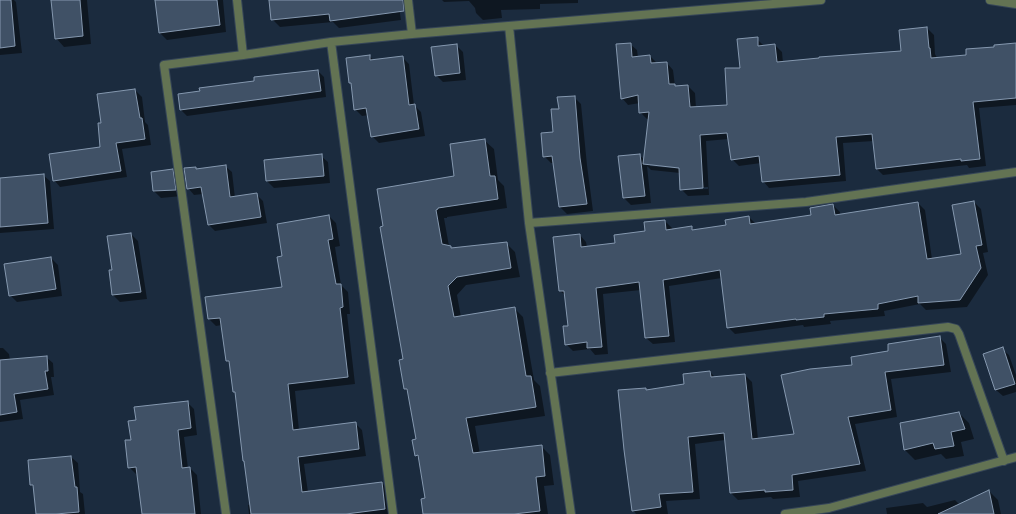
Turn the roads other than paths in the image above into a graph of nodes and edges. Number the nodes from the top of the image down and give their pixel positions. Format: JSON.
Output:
{"nodes":[{"id":1,"x":237,"y":0,"type":"edge"},
{"id":2,"x":408,"y":0,"type":"edge"},
{"id":3,"x":821,"y":0,"type":"edge"},
{"id":4,"x":990,"y":0,"type":"edge"},
{"id":5,"x":1016,"y":4,"type":"edge"},
{"id":6,"x":509,"y":26,"type":"junction"},
{"id":7,"x":412,"y":34,"type":"junction"},
{"id":8,"x":331,"y":42,"type":"junction"},
{"id":9,"x":243,"y":55,"type":"junction"},
{"id":10,"x":1016,"y":172,"type":"edge"},
{"id":11,"x":529,"y":223,"type":"junction"},
{"id":12,"x":550,"y":373,"type":"junction"},
{"id":13,"x":1016,"y":457,"type":"edge"},
{"id":14,"x":1004,"y":461,"type":"junction"},
{"id":15,"x":226,"y":514,"type":"edge"},
{"id":16,"x":393,"y":514,"type":"edge"},
{"id":17,"x":571,"y":514,"type":"edge"},
{"id":18,"x":785,"y":514,"type":"edge"}],
"edges":[{"from":1,"to":9,"type":"street"},
{"from":2,"to":7,"type":"street"},
{"from":3,"to":6,"type":"street"},
{"from":4,"to":5,"type":"street"},
{"from":6,"to":7,"type":"street"},
{"from":6,"to":11,"type":"street"},
{"from":7,"to":8,"type":"street"},
{"from":8,"to":9,"type":"street"},
{"from":8,"to":16,"type":"street"},
{"from":9,"to":15,"type":"street"},
{"from":10,"to":11,"type":"street"},
{"from":11,"to":12,"type":"street"},
{"from":12,"to":14,"type":"street"},
{"from":12,"to":17,"type":"street"},
{"from":13,"to":14,"type":"street"},
{"from":14,"to":18,"type":"street"}]}
